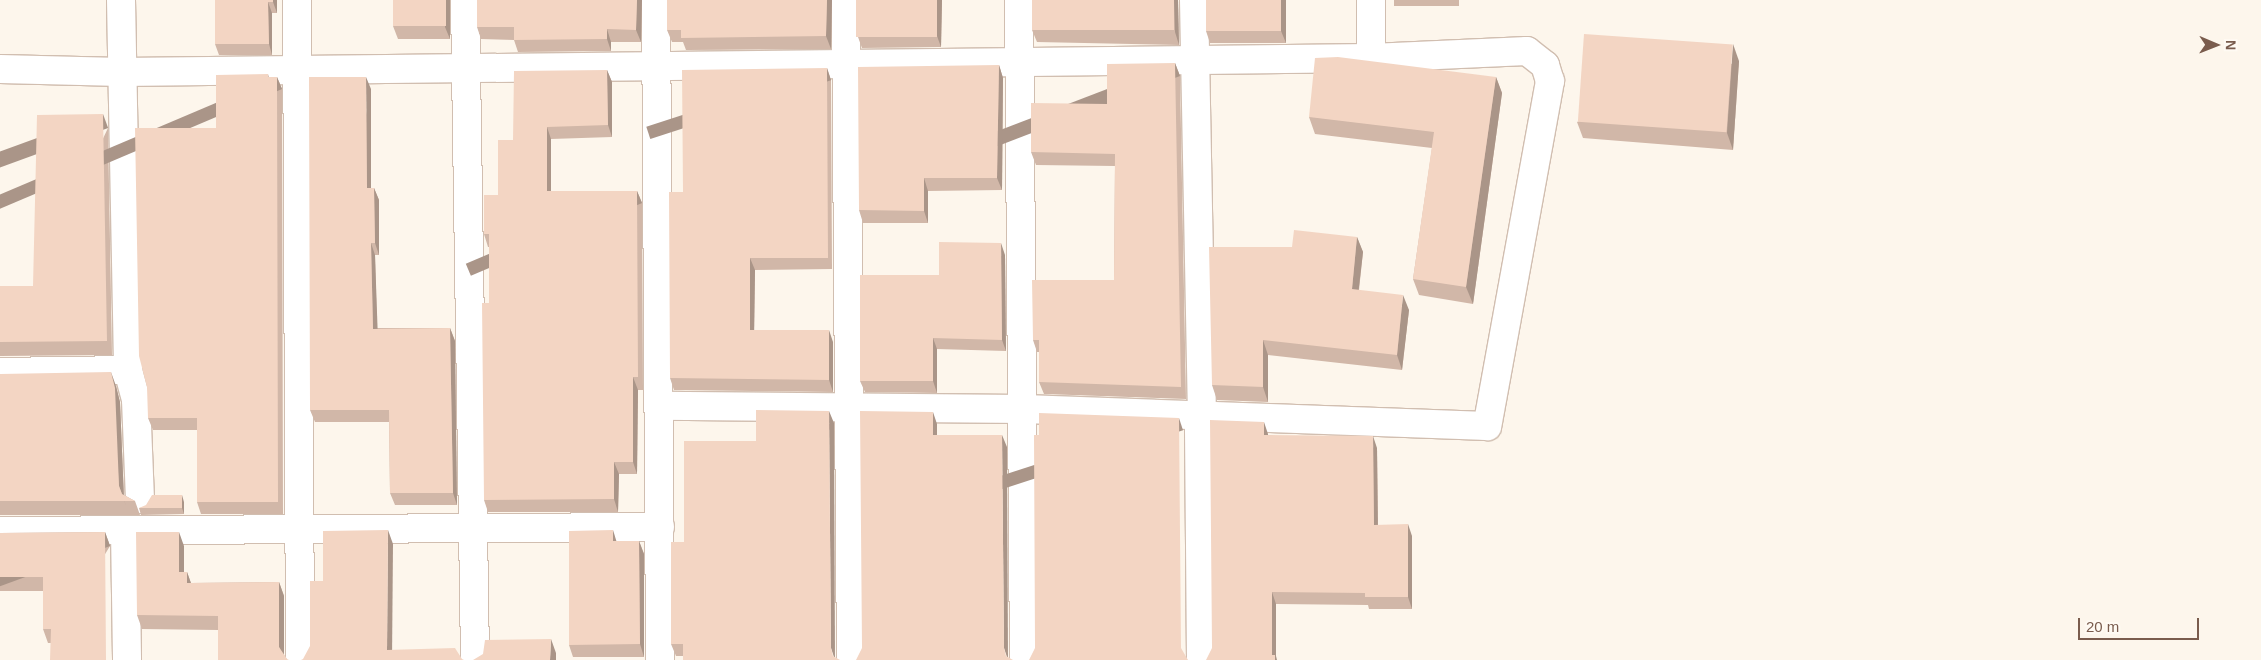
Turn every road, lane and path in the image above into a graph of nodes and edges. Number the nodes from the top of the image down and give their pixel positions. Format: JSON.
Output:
{"nodes":[{"id":1,"x":121,"y":0,"type":"edge"},
{"id":2,"x":298,"y":0,"type":"edge"},
{"id":3,"x":465,"y":0,"type":"edge"},
{"id":4,"x":656,"y":0,"type":"edge"},
{"id":5,"x":846,"y":0,"type":"edge"},
{"id":6,"x":1019,"y":0,"type":"edge"},
{"id":7,"x":1194,"y":0,"type":"edge"},
{"id":8,"x":1371,"y":0,"type":"edge"},
{"id":9,"x":1371,"y":58,"type":"junction"},
{"id":10,"x":1194,"y":60,"type":"junction"},
{"id":11,"x":1019,"y":62,"type":"junction"},
{"id":12,"x":846,"y":64,"type":"junction"},
{"id":13,"x":655,"y":66,"type":"junction"},
{"id":14,"x":464,"y":68,"type":"junction"},
{"id":15,"x":0,"y":69,"type":"edge"},
{"id":16,"x":298,"y":70,"type":"junction"},
{"id":17,"x":121,"y":72,"type":"junction"},
{"id":18,"x":128,"y":370,"type":"junction"},
{"id":19,"x":0,"y":372,"type":"edge"},
{"id":20,"x":659,"y":406,"type":"junction"},
{"id":21,"x":851,"y":407,"type":"junction"},
{"id":22,"x":1024,"y":409,"type":"junction"},
{"id":23,"x":1202,"y":418,"type":"junction"},
{"id":24,"x":140,"y":499,"type":"dead end"},
{"id":25,"x":660,"y":527,"type":"junction"},
{"id":26,"x":474,"y":528,"type":"junction"},
{"id":27,"x":300,"y":529,"type":"junction"},
{"id":28,"x":126,"y":530,"type":"junction"},
{"id":29,"x":0,"y":531,"type":"edge"},
{"id":30,"x":126,"y":660,"type":"edge"},
{"id":31,"x":300,"y":660,"type":"edge"},
{"id":32,"x":475,"y":660,"type":"edge"},
{"id":33,"x":660,"y":660,"type":"edge"},
{"id":34,"x":851,"y":660,"type":"edge"},
{"id":35,"x":1024,"y":660,"type":"edge"},
{"id":36,"x":1201,"y":660,"type":"edge"}],
"edges":[{"from":1,"to":17,"type":"street"},
{"from":2,"to":16,"type":"street"},
{"from":3,"to":14,"type":"street"},
{"from":4,"to":13,"type":"street"},
{"from":5,"to":12,"type":"street"},
{"from":6,"to":11,"type":"street"},
{"from":7,"to":10,"type":"street"},
{"from":8,"to":9,"type":"street"},
{"from":9,"to":10,"type":"street"},
{"from":9,"to":23,"type":"street"},
{"from":10,"to":11,"type":"street"},
{"from":10,"to":23,"type":"street"},
{"from":11,"to":12,"type":"street"},
{"from":11,"to":22,"type":"street"},
{"from":12,"to":13,"type":"street"},
{"from":12,"to":21,"type":"street"},
{"from":13,"to":14,"type":"street"},
{"from":13,"to":20,"type":"street"},
{"from":14,"to":16,"type":"street"},
{"from":14,"to":26,"type":"street"},
{"from":15,"to":17,"type":"street"},
{"from":16,"to":17,"type":"street"},
{"from":16,"to":27,"type":"street"},
{"from":17,"to":18,"type":"street"},
{"from":18,"to":19,"type":"street"},
{"from":18,"to":24,"type":"street"},
{"from":20,"to":21,"type":"street"},
{"from":20,"to":25,"type":"street"},
{"from":21,"to":22,"type":"street"},
{"from":21,"to":34,"type":"street"},
{"from":22,"to":23,"type":"street"},
{"from":22,"to":35,"type":"street"},
{"from":23,"to":36,"type":"street"},
{"from":25,"to":26,"type":"street"},
{"from":25,"to":33,"type":"street"},
{"from":26,"to":27,"type":"street"},
{"from":26,"to":32,"type":"street"},
{"from":27,"to":28,"type":"street"},
{"from":27,"to":31,"type":"street"},
{"from":28,"to":29,"type":"street"},
{"from":28,"to":30,"type":"street"}]}
